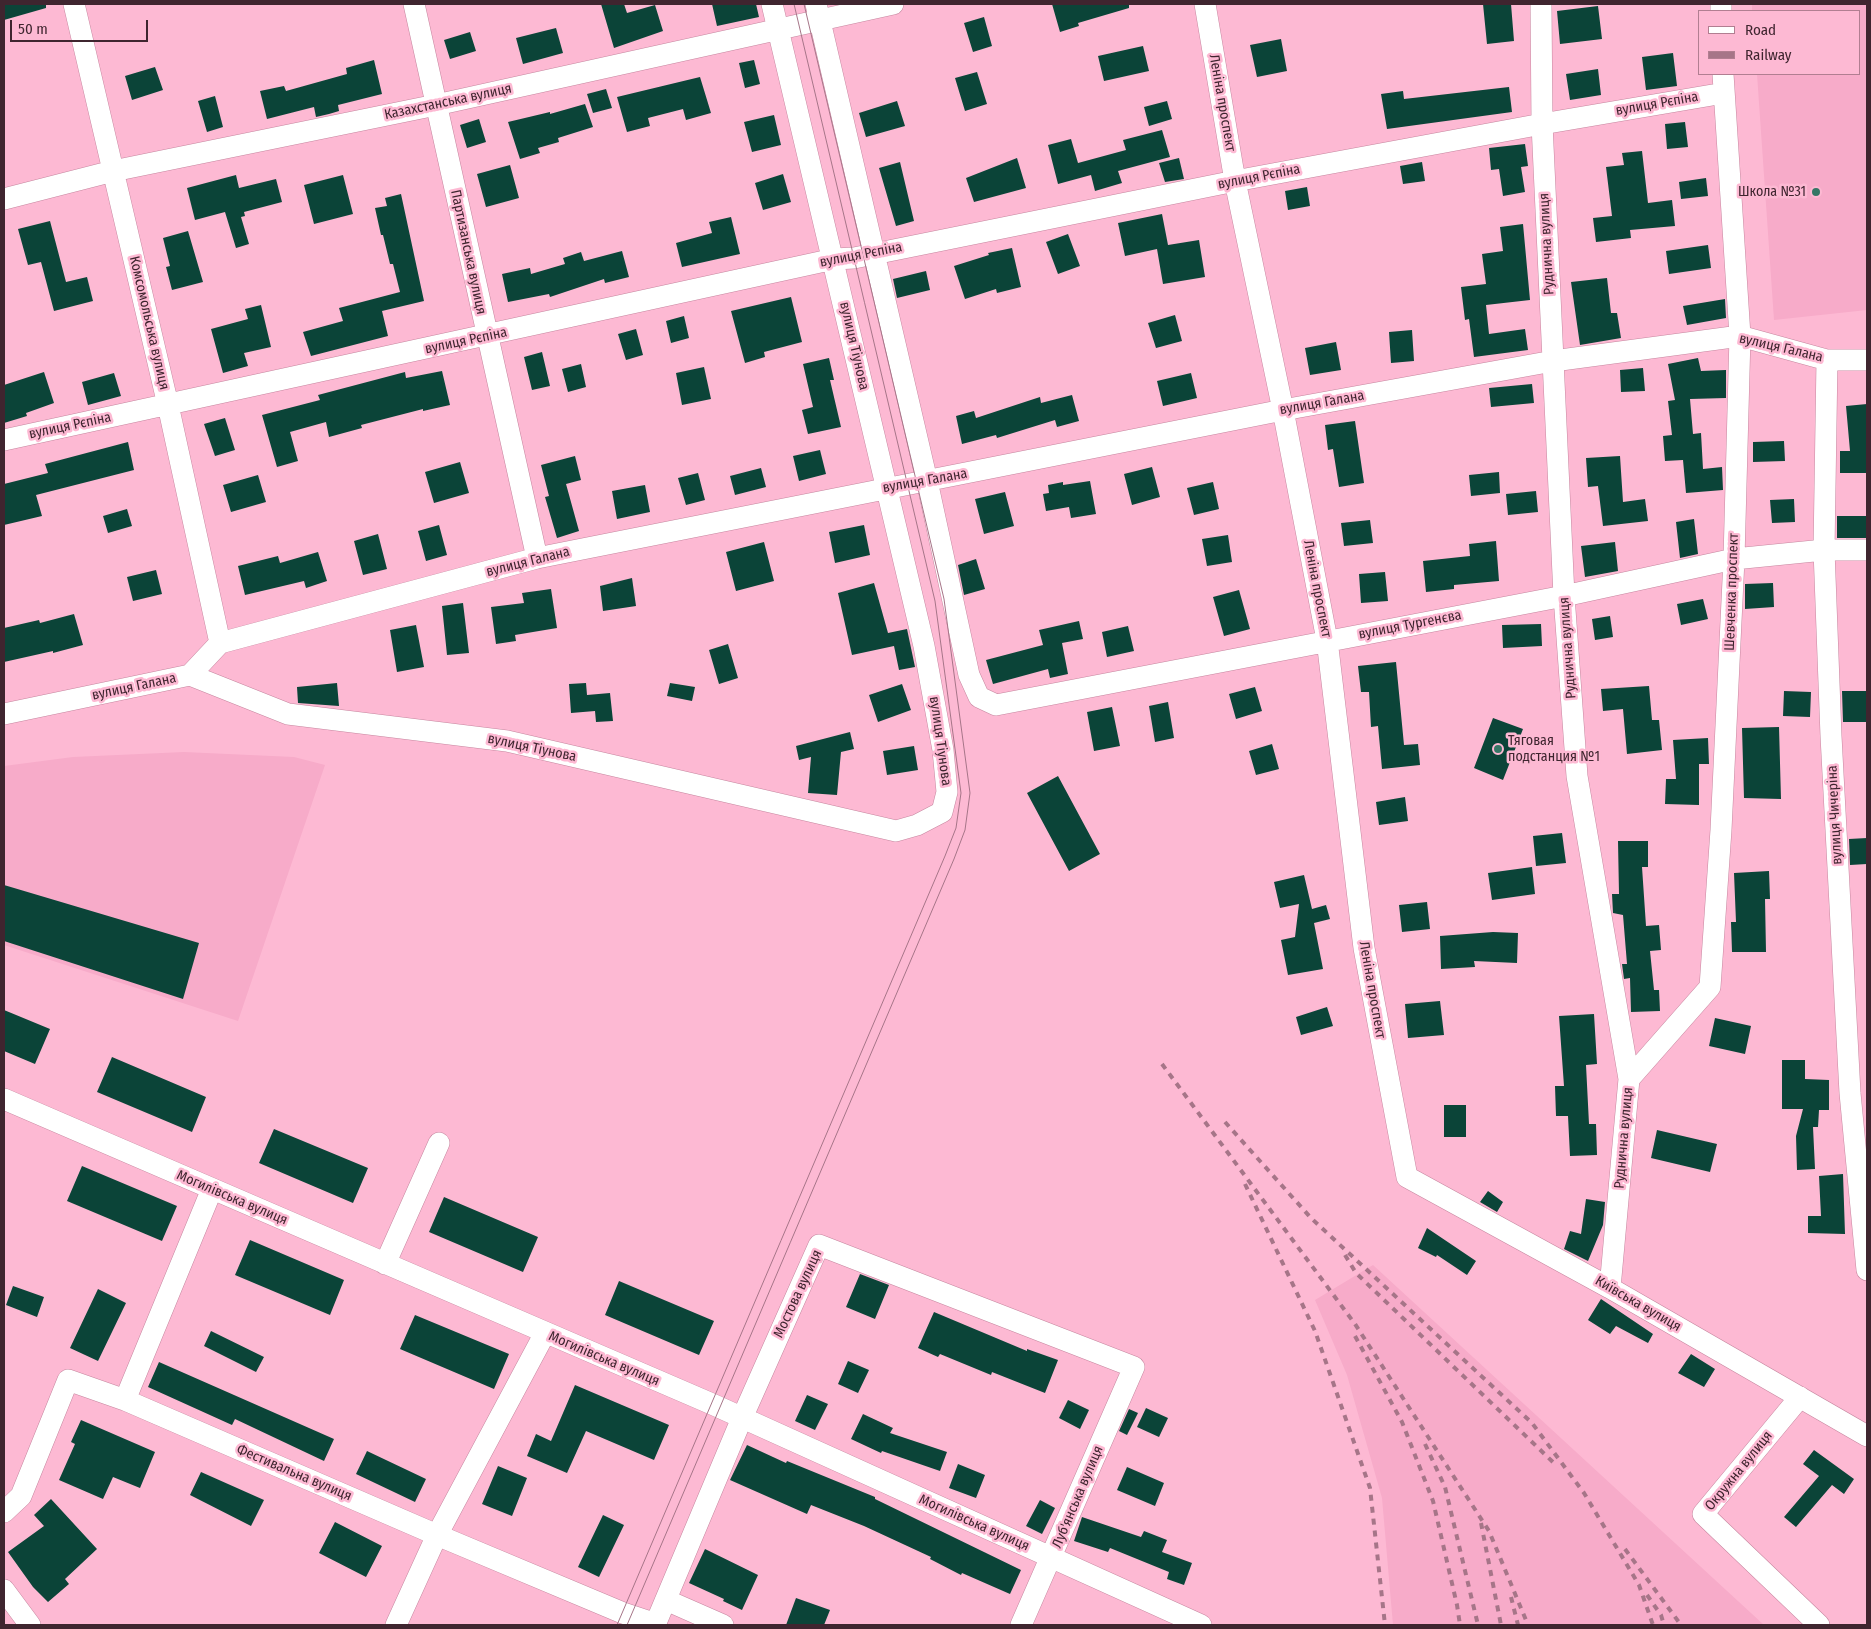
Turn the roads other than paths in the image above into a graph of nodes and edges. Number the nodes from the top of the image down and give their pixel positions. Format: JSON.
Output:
{"nodes":[{"id":1,"x":74,"y":4,"type":"edge"},
{"id":2,"x":414,"y":4,"type":"edge"},
{"id":3,"x":772,"y":4,"type":"edge"},
{"id":4,"x":892,"y":4,"type":"edge"},
{"id":5,"x":1205,"y":4,"type":"edge"},
{"id":6,"x":1541,"y":4,"type":"edge"},
{"id":7,"x":818,"y":12,"type":"edge"},
{"id":8,"x":779,"y":31,"type":"junction"},
{"id":9,"x":1723,"y":83,"type":"edge"},
{"id":10,"x":436,"y":105,"type":"junction"},
{"id":11,"x":1542,"y":124,"type":"junction"},
{"id":12,"x":114,"y":171,"type":"junction"},
{"id":13,"x":1235,"y":181,"type":"junction"},
{"id":14,"x":4,"y":198,"type":"edge"},
{"id":15,"x":872,"y":254,"type":"junction"},
{"id":16,"x":834,"y":260,"type":"junction"},
{"id":17,"x":486,"y":336,"type":"junction"},
{"id":18,"x":1740,"y":336,"type":"junction"},
{"id":19,"x":1827,"y":360,"type":"junction"},
{"id":20,"x":1867,"y":360,"type":"edge"},
{"id":21,"x":1553,"y":362,"type":"junction"},
{"id":22,"x":168,"y":405,"type":"junction"},
{"id":23,"x":1283,"y":410,"type":"junction"},
{"id":24,"x":4,"y":440,"type":"edge"},
{"id":25,"x":927,"y":481,"type":"junction"},
{"id":26,"x":887,"y":488,"type":"junction"},
{"id":27,"x":1824,"y":550,"type":"junction"},
{"id":28,"x":1867,"y":550,"type":"edge"},
{"id":29,"x":537,"y":558,"type":"junction"},
{"id":30,"x":1734,"y":559,"type":"junction"},
{"id":31,"x":1564,"y":596,"type":"junction"},
{"id":32,"x":1327,"y":640,"type":"junction"},
{"id":33,"x":220,"y":643,"type":"junction"},
{"id":34,"x":190,"y":675,"type":"junction"},
{"id":35,"x":4,"y":714,"type":"edge"},
{"id":36,"x":1629,"y":1080,"type":"junction"},
{"id":37,"x":4,"y":1099,"type":"edge"},
{"id":38,"x":439,"y":1143,"type":"dead end"},
{"id":39,"x":1407,"y":1177,"type":"joint"},
{"id":40,"x":212,"y":1190,"type":"junction"},
{"id":41,"x":385,"y":1264,"type":"junction"},
{"id":42,"x":1867,"y":1270,"type":"edge"},
{"id":43,"x":1610,"y":1288,"type":"junction"},
{"id":44,"x":545,"y":1333,"type":"junction"},
{"id":45,"x":1134,"y":1367,"type":"joint"},
{"id":46,"x":1800,"y":1397,"type":"junction"},
{"id":47,"x":125,"y":1400,"type":"junction"},
{"id":48,"x":742,"y":1418,"type":"junction"},
{"id":49,"x":1867,"y":1436,"type":"edge"},
{"id":50,"x":4,"y":1512,"type":"edge"},
{"id":51,"x":437,"y":1535,"type":"junction"},
{"id":52,"x":1052,"y":1558,"type":"junction"},
{"id":53,"x":4,"y":1590,"type":"edge"},
{"id":54,"x":666,"y":1600,"type":"junction"},
{"id":55,"x":656,"y":1624,"type":"edge"},
{"id":56,"x":30,"y":1625,"type":"edge"},
{"id":57,"x":396,"y":1625,"type":"edge"},
{"id":58,"x":723,"y":1625,"type":"edge"},
{"id":59,"x":1021,"y":1625,"type":"edge"},
{"id":60,"x":1201,"y":1625,"type":"edge"},
{"id":61,"x":1819,"y":1625,"type":"edge"}],
"edges":[{"from":1,"to":12,"type":"street","name":"Комсомольська вулиця"},
{"from":2,"to":10,"type":"street","name":"Партизанська вулиця"},
{"from":3,"to":8,"type":"street","name":"вулиця Тіунова"},
{"from":4,"to":7,"type":"street","name":"Казахстанська вулиця"},
{"from":5,"to":13,"type":"street","name":"Леніна проспект"},
{"from":6,"to":11,"type":"street","name":"Руднична вулиця"},
{"from":7,"to":8,"type":"street","name":"Казахстанська вулиця"},
{"from":7,"to":15,"type":"street"},
{"from":8,"to":10,"type":"street","name":"Казахстанська вулиця"},
{"from":8,"to":16,"type":"street","name":"вулиця Тіунова"},
{"from":9,"to":11,"type":"street","name":"вулиця Рєпіна"},
{"from":9,"to":18,"type":"street","name":"Шевченка проспект"},
{"from":10,"to":12,"type":"street","name":"Казахстанська вулиця"},
{"from":10,"to":17,"type":"street","name":"Партизанська вулиця"},
{"from":11,"to":13,"type":"street","name":"вулиця Рєпіна"},
{"from":11,"to":21,"type":"street","name":"Руднична вулиця"},
{"from":12,"to":14,"type":"street","name":"Казахстанська вулиця"},
{"from":12,"to":22,"type":"street","name":"Комсомольська вулиця"},
{"from":13,"to":15,"type":"street","name":"вулиця Рєпіна"},
{"from":13,"to":23,"type":"street","name":"Леніна проспект"},
{"from":15,"to":16,"type":"street","name":"вулиця Рєпіна"},
{"from":15,"to":25,"type":"street"},
{"from":16,"to":17,"type":"street","name":"вулиця Рєпіна"},
{"from":16,"to":26,"type":"street","name":"вулиця Тіунова"},
{"from":17,"to":22,"type":"street","name":"вулиця Рєпіна"},
{"from":17,"to":29,"type":"street","name":"Партизанська вулиця"},
{"from":18,"to":19,"type":"street","name":"вулиця Галана"},
{"from":18,"to":21,"type":"street","name":"вулиця Галана"},
{"from":18,"to":30,"type":"street","name":"Шевченка проспект"},
{"from":19,"to":20,"type":"street","name":"вулиця Галана"},
{"from":19,"to":27,"type":"street","name":"вулиця Чичеріна"},
{"from":21,"to":23,"type":"street","name":"вулиця Галана"},
{"from":21,"to":31,"type":"street","name":"Руднична вулиця"},
{"from":22,"to":24,"type":"street","name":"вулиця Рєпіна"},
{"from":22,"to":33,"type":"street","name":"Комсомольська вулиця"},
{"from":23,"to":25,"type":"street","name":"вулиця Галана"},
{"from":23,"to":32,"type":"street","name":"Леніна проспект"},
{"from":25,"to":26,"type":"street","name":"вулиця Галана"},
{"from":25,"to":32,"type":"street","name":"вулиця Тургенєва"},
{"from":26,"to":29,"type":"street","name":"вулиця Галана"},
{"from":26,"to":34,"type":"street","name":"вулиця Тіунова"},
{"from":27,"to":28,"type":"street","name":"вулиця Тургенєва"},
{"from":27,"to":30,"type":"street","name":"вулиця Тургенєва"},
{"from":27,"to":42,"type":"street","name":"вулиця Чичеріна"},
{"from":29,"to":33,"type":"street","name":"вулиця Галана"},
{"from":30,"to":31,"type":"street","name":"вулиця Тургенєва"},
{"from":30,"to":36,"type":"street","name":"Шевченка проспект"},
{"from":31,"to":32,"type":"street","name":"вулиця Тургенєва"},
{"from":31,"to":36,"type":"street","name":"Руднична вулиця"},
{"from":32,"to":39,"type":"street","name":"Леніна проспект"},
{"from":33,"to":34,"type":"street","name":"вулиця Галана"},
{"from":34,"to":35,"type":"street","name":"вулиця Галана"},
{"from":36,"to":43,"type":"street","name":"Руднична вулиця"},
{"from":37,"to":40,"type":"street","name":"Могилівська вулиця"},
{"from":38,"to":41,"type":"street"},
{"from":39,"to":43,"type":"street","name":"Київська вулиця"},
{"from":40,"to":41,"type":"street","name":"Могилівська вулиця"},
{"from":40,"to":47,"type":"street"},
{"from":41,"to":44,"type":"street","name":"Могилівська вулиця"},
{"from":43,"to":46,"type":"street","name":"Київська вулиця"},
{"from":44,"to":48,"type":"street","name":"Могилівська вулиця"},
{"from":44,"to":51,"type":"street"},
{"from":45,"to":48,"type":"street","name":"Мостова вулиця"},
{"from":45,"to":52,"type":"street","name":"Луб'янська вулиця"},
{"from":46,"to":49,"type":"street","name":"Київська вулиця"},
{"from":46,"to":61,"type":"street","name":"Окружна вулиця"},
{"from":47,"to":50,"type":"street","name":"Фестивальна вулиця"},
{"from":47,"to":51,"type":"street","name":"Фестивальна вулиця"},
{"from":48,"to":52,"type":"street","name":"Могилівська вулиця"},
{"from":48,"to":54,"type":"street","name":"Мостова вулиця"},
{"from":51,"to":55,"type":"street","name":"Фестивальна вулиця"},
{"from":51,"to":57,"type":"street"},
{"from":52,"to":59,"type":"street","name":"Луб'янська вулиця"},
{"from":52,"to":60,"type":"street","name":"Могилівська вулиця"},
{"from":53,"to":56,"type":"street"},
{"from":54,"to":55,"type":"street","name":"Мостова вулиця"},
{"from":54,"to":58,"type":"street"}]}
